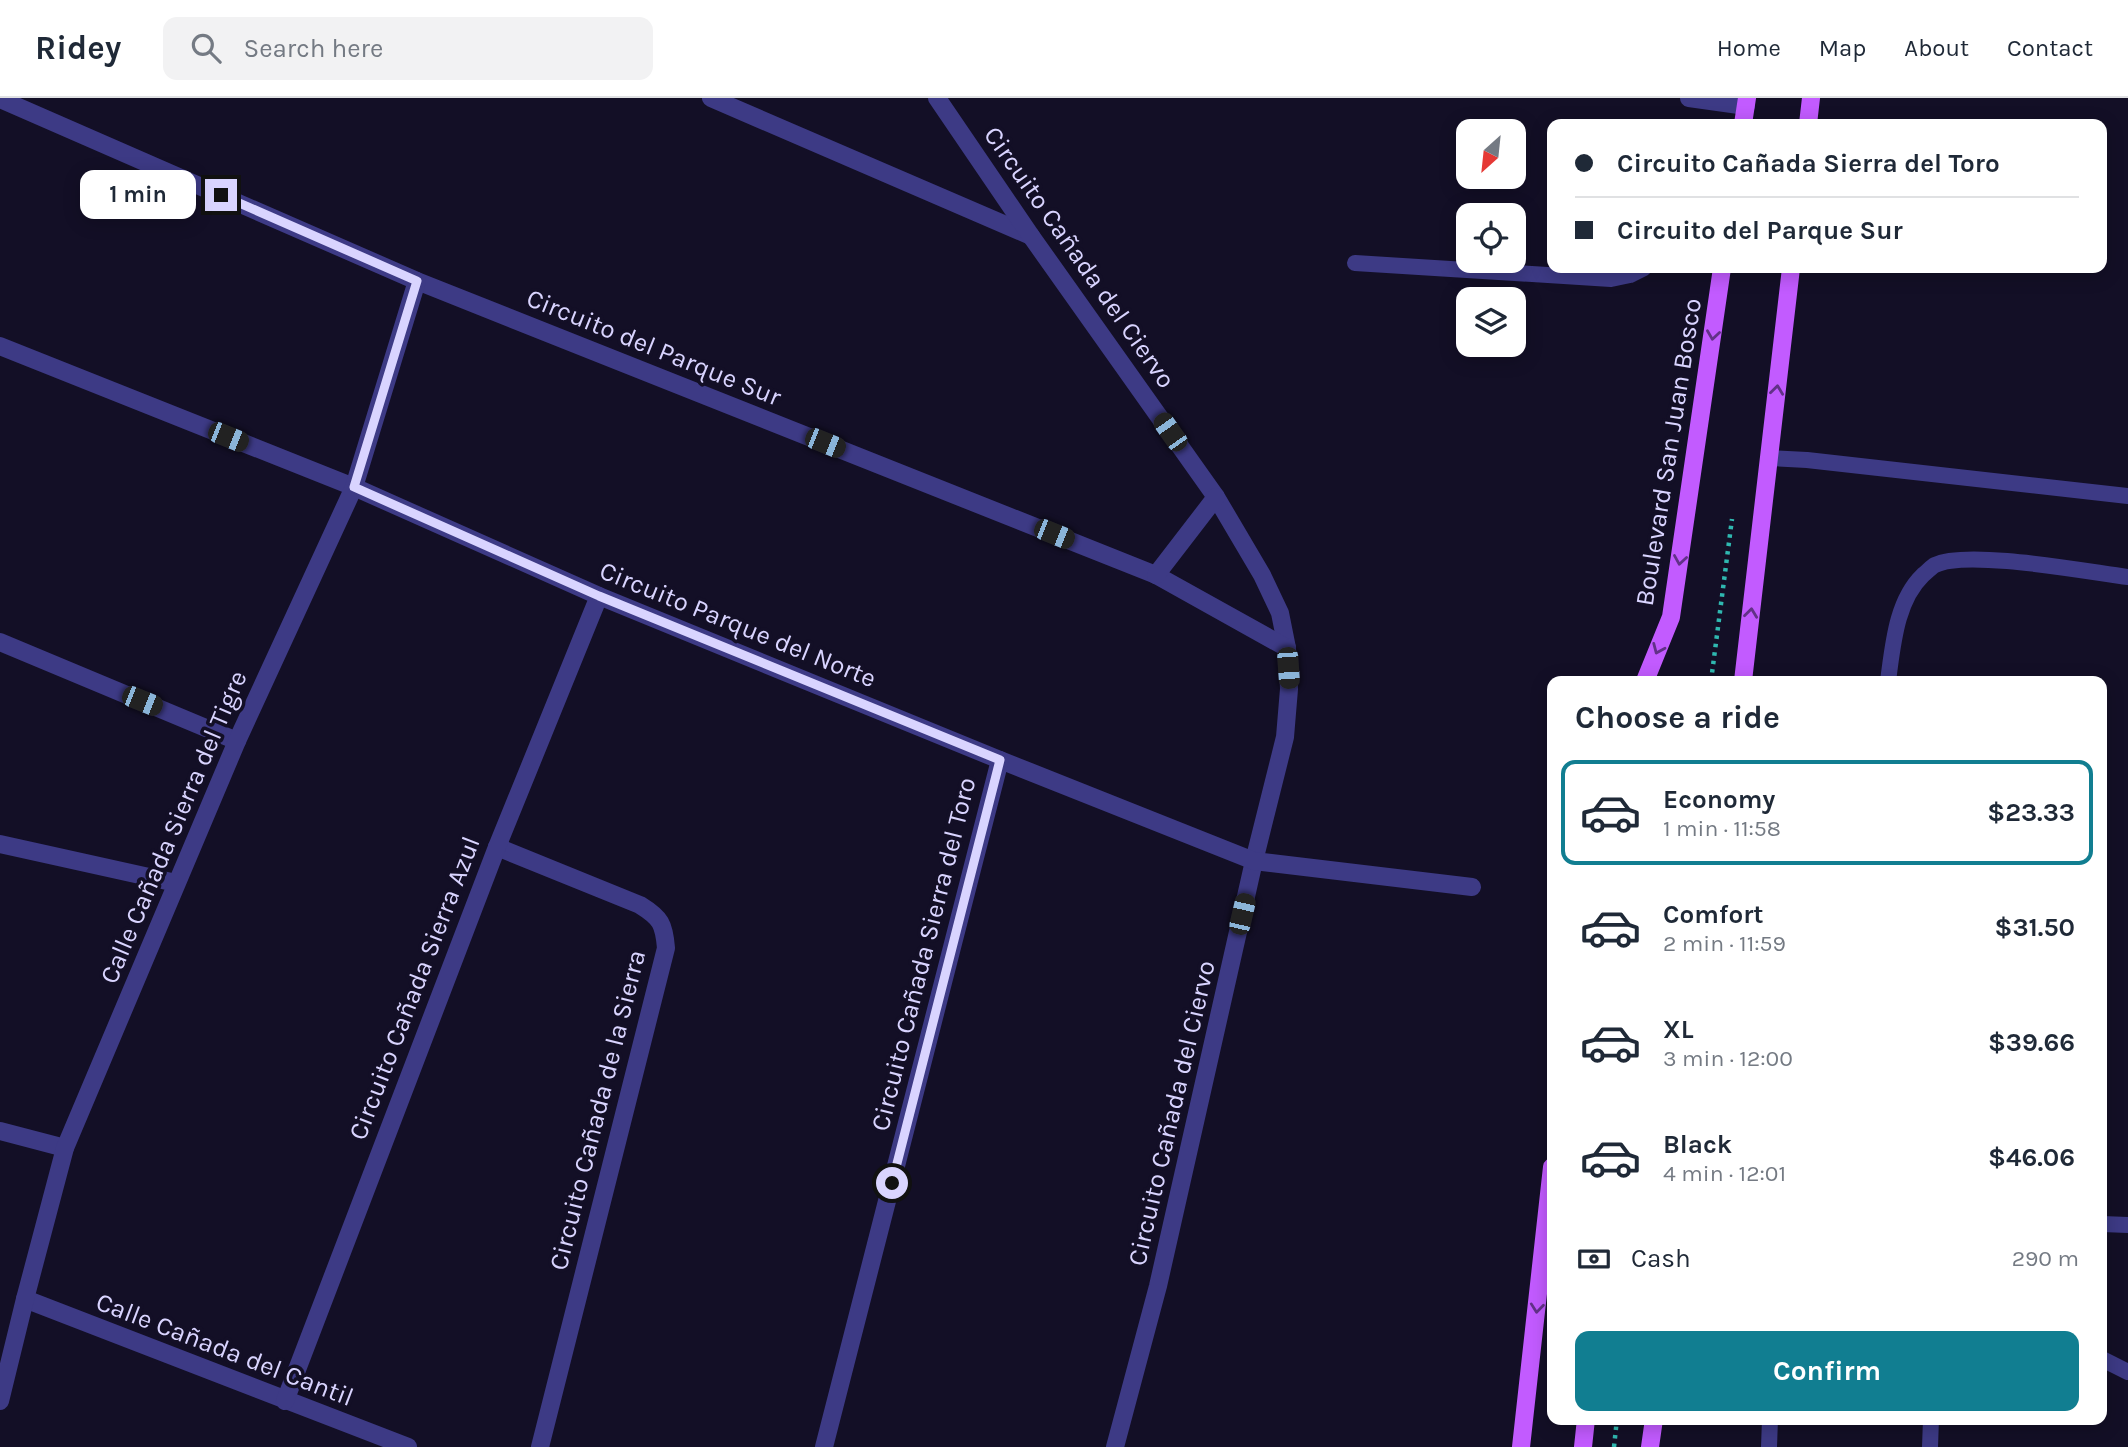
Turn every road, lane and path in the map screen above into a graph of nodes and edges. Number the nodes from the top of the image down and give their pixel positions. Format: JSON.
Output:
{"nodes":[{"id":1,"x":711,"y":98,"type":"edge"},
{"id":2,"x":937,"y":98,"type":"edge"},
{"id":3,"x":1689,"y":98,"type":"edge"},
{"id":4,"x":1811,"y":98,"type":"edge"},
{"id":5,"x":0,"y":99,"type":"edge"},
{"id":6,"x":1746,"y":102,"type":"edge"},
{"id":7,"x":1809,"y":119,"type":"edge"},
{"id":8,"x":1031,"y":236,"type":"junction"},
{"id":9,"x":1355,"y":263,"type":"dead end"},
{"id":10,"x":1634,"y":273,"type":"edge"},
{"id":11,"x":1721,"y":273,"type":"edge"},
{"id":12,"x":1790,"y":273,"type":"edge"},
{"id":13,"x":417,"y":281,"type":"junction"},
{"id":14,"x":0,"y":346,"type":"edge"},
{"id":15,"x":1769,"y":458,"type":"junction"},
{"id":16,"x":354,"y":487,"type":"junction"},
{"id":17,"x":2128,"y":496,"type":"edge"},
{"id":18,"x":1216,"y":497,"type":"junction"},
{"id":19,"x":1156,"y":575,"type":"junction"},
{"id":20,"x":2128,"y":578,"type":"edge"},
{"id":21,"x":599,"y":596,"type":"junction"},
{"id":22,"x":0,"y":642,"type":"edge"},
{"id":23,"x":1287,"y":648,"type":"junction"},
{"id":24,"x":1647,"y":676,"type":"edge"},
{"id":25,"x":1744,"y":676,"type":"edge"},
{"id":26,"x":1889,"y":676,"type":"edge"},
{"id":27,"x":237,"y":741,"type":"junction"},
{"id":28,"x":1000,"y":760,"type":"junction"},
{"id":29,"x":0,"y":844,"type":"edge"},
{"id":30,"x":496,"y":847,"type":"junction"},
{"id":31,"x":1254,"y":861,"type":"junction"},
{"id":32,"x":176,"y":883,"type":"junction"},
{"id":33,"x":1472,"y":887,"type":"dead end"},
{"id":34,"x":0,"y":1131,"type":"edge"},
{"id":35,"x":65,"y":1148,"type":"junction"},
{"id":36,"x":1547,"y":1212,"type":"edge"},
{"id":37,"x":2107,"y":1224,"type":"edge"},
{"id":38,"x":2128,"y":1225,"type":"edge"},
{"id":39,"x":25,"y":1299,"type":"junction"},
{"id":40,"x":2107,"y":1362,"type":"edge"},
{"id":41,"x":2128,"y":1372,"type":"edge"},
{"id":42,"x":0,"y":1401,"type":"edge"},
{"id":43,"x":285,"y":1401,"type":"junction"},
{"id":44,"x":1585,"y":1425,"type":"edge"},
{"id":45,"x":1616,"y":1425,"type":"edge"},
{"id":46,"x":1653,"y":1425,"type":"edge"},
{"id":47,"x":1770,"y":1425,"type":"edge"},
{"id":48,"x":1931,"y":1425,"type":"edge"},
{"id":49,"x":408,"y":1447,"type":"edge"},
{"id":50,"x":540,"y":1447,"type":"edge"},
{"id":51,"x":824,"y":1447,"type":"edge"},
{"id":52,"x":1115,"y":1447,"type":"edge"},
{"id":53,"x":1521,"y":1447,"type":"edge"},
{"id":54,"x":1583,"y":1447,"type":"edge"},
{"id":55,"x":1614,"y":1447,"type":"edge"},
{"id":56,"x":1650,"y":1447,"type":"edge"},
{"id":57,"x":1769,"y":1447,"type":"edge"},
{"id":58,"x":1930,"y":1447,"type":"edge"}],
"edges":[{"from":1,"to":8,"type":"street"},
{"from":2,"to":8,"type":"street","name":"Circuito Cañada del Ciervo"},
{"from":3,"to":6,"type":"street"},
{"from":4,"to":7,"type":"main road"},
{"from":5,"to":13,"type":"street","name":"Circuito del Parque Sur"},
{"from":8,"to":18,"type":"street","name":"Circuito Cañada del Ciervo"},
{"from":9,"to":10,"type":"lane"},
{"from":11,"to":24,"type":"main road","name":"Boulevard San Juan Bosco","one_way":true},
{"from":15,"to":12,"type":"main road","one_way":true},
{"from":13,"to":16,"type":"street","name":"Calle Cañada Sierra del Tigre"},
{"from":13,"to":19,"type":"street","name":"Circuito del Parque Sur"},
{"from":14,"to":16,"type":"street","name":"Circuito Parque del Norte"},
{"from":15,"to":17,"type":"lane"},
{"from":25,"to":15,"type":"main road","one_way":true},
{"from":16,"to":21,"type":"street","name":"Circuito Parque del Norte"},
{"from":16,"to":27,"type":"street","name":"Calle Cañada Sierra del Tigre"},
{"from":18,"to":19,"type":"street"},
{"from":18,"to":23,"type":"street","name":"Circuito Cañada del Ciervo"},
{"from":19,"to":23,"type":"street","name":"Circuito del Parque Sur"},
{"from":20,"to":26,"type":"lane"},
{"from":21,"to":28,"type":"street","name":"Circuito Parque del Norte"},
{"from":21,"to":30,"type":"street","name":"Circuito Cañada Sierra Azul"},
{"from":22,"to":27,"type":"street"},
{"from":23,"to":31,"type":"street","name":"Circuito Cañada del Ciervo"},
{"from":27,"to":32,"type":"street","name":"Calle Cañada Sierra del Tigre"},
{"from":28,"to":31,"type":"street","name":"Circuito Parque del Norte"},
{"from":28,"to":51,"type":"street","name":"Circuito Cañada Sierra del Toro"},
{"from":29,"to":32,"type":"street"},
{"from":30,"to":43,"type":"street","name":"Circuito Cañada Sierra Azul"},
{"from":30,"to":50,"type":"street","name":"Circuito Cañada de la Sierra"},
{"from":31,"to":33,"type":"street","name":"Circuito Parque del Norte"},
{"from":31,"to":52,"type":"street","name":"Circuito Cañada del Ciervo"},
{"from":32,"to":35,"type":"street","name":"Calle Cañada Sierra del Tigre"},
{"from":34,"to":35,"type":"street"},
{"from":35,"to":39,"type":"street","name":"Calle Cañada Sierra del Tigre"},
{"from":36,"to":53,"type":"main road","one_way":true},
{"from":37,"to":38,"type":"lane"},
{"from":39,"to":42,"type":"street","name":"Calle Cañada Sierra del Tigre"},
{"from":39,"to":43,"type":"street","name":"Calle Cañada del Cantil"},
{"from":40,"to":41,"type":"lane"},
{"from":43,"to":49,"type":"street","name":"Calle Cañada del Cantil"},
{"from":44,"to":54,"type":"main road"},
{"from":45,"to":55,"type":"path"},
{"from":46,"to":56,"type":"main road"},
{"from":47,"to":57,"type":"lane"},
{"from":48,"to":58,"type":"lane"}]}
